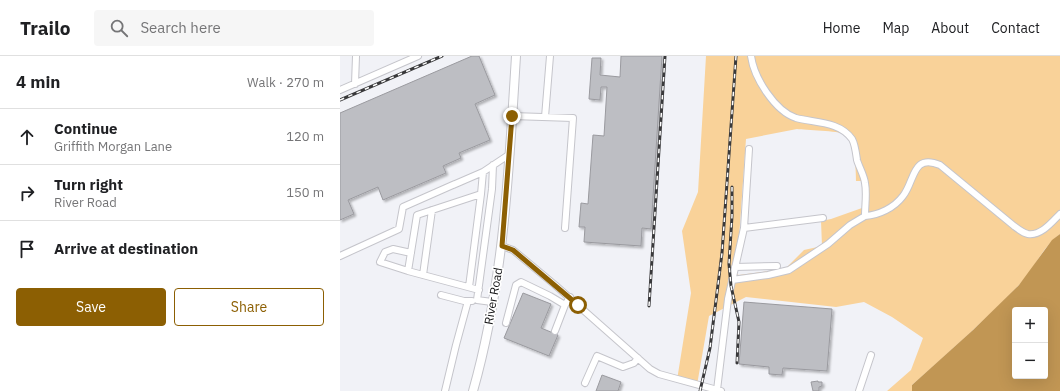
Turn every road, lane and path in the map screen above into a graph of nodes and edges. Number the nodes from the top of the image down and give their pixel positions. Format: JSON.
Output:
{"nodes":[{"id":1,"x":356,"y":56,"type":"edge"},
{"id":2,"x":418,"y":56,"type":"edge"},
{"id":3,"x":516,"y":56,"type":"edge"},
{"id":4,"x":550,"y":56,"type":"edge"},
{"id":5,"x":751,"y":56,"type":"edge"},
{"id":6,"x":355,"y":84,"type":"junction"},
{"id":7,"x":340,"y":90,"type":"edge"},
{"id":8,"x":512,"y":116,"type":"junction"},
{"id":9,"x":545,"y":117,"type":"junction"},
{"id":10,"x":749,"y":148,"type":"dead end"},
{"id":11,"x":510,"y":154,"type":"junction"},
{"id":12,"x":493,"y":165,"type":"junction"},
{"id":13,"x":483,"y":172,"type":"junction"},
{"id":14,"x":481,"y":194,"type":"junction"},
{"id":15,"x":432,"y":210,"type":"junction"},
{"id":16,"x":1060,"y":214,"type":"edge"},
{"id":17,"x":865,"y":216,"type":"junction"},
{"id":18,"x":823,"y":218,"type":"dead end"},
{"id":19,"x":565,"y":228,"type":"dead end"},
{"id":20,"x":744,"y":228,"type":"junction"},
{"id":21,"x":502,"y":246,"type":"junction"},
{"id":22,"x":411,"y":253,"type":"junction"},
{"id":23,"x":340,"y":256,"type":"edge"},
{"id":24,"x":778,"y":266,"type":"dead end"},
{"id":25,"x":736,"y":267,"type":"junction"},
{"id":26,"x":408,"y":271,"type":"junction"},
{"id":27,"x":422,"y":275,"type":"junction"},
{"id":28,"x":732,"y":280,"type":"junction"},
{"id":29,"x":470,"y":287,"type":"junction"},
{"id":30,"x":479,"y":290,"type":"junction"},
{"id":31,"x":441,"y":295,"type":"dead end"},
{"id":32,"x":570,"y":298,"type":"junction"},
{"id":33,"x":477,"y":300,"type":"junction"},
{"id":34,"x":468,"y":301,"type":"junction"},
{"id":35,"x":492,"y":302,"type":"junction"},
{"id":36,"x":564,"y":305,"type":"junction"},
{"id":37,"x":506,"y":323,"type":"dead end"},
{"id":38,"x":555,"y":331,"type":"dead end"},
{"id":39,"x":870,"y":355,"type":"dead end"},
{"id":40,"x":638,"y":358,"type":"junction"},
{"id":41,"x":585,"y":383,"type":"dead end"},
{"id":42,"x":719,"y":390,"type":"edge"},
{"id":43,"x":445,"y":391,"type":"edge"},
{"id":44,"x":473,"y":391,"type":"edge"},
{"id":45,"x":859,"y":391,"type":"edge"}],
"edges":[{"from":1,"to":6,"type":"street"},
{"from":2,"to":6,"type":"street"},
{"from":3,"to":8,"type":"main road","name":"River Road"},
{"from":4,"to":9,"type":"street"},
{"from":5,"to":17,"type":"street"},
{"from":6,"to":7,"type":"street"},
{"from":8,"to":9,"type":"street"},
{"from":8,"to":11,"type":"main road","name":"River Road"},
{"from":9,"to":19,"type":"street"},
{"from":10,"to":20,"type":"street"},
{"from":11,"to":12,"type":"street"},
{"from":11,"to":21,"type":"main road","name":"River Road"},
{"from":12,"to":13,"type":"street"},
{"from":12,"to":30,"type":"street"},
{"from":13,"to":14,"type":"street"},
{"from":13,"to":23,"type":"street"},
{"from":14,"to":15,"type":"street"},
{"from":14,"to":29,"type":"street"},
{"from":15,"to":22,"type":"street"},
{"from":15,"to":27,"type":"street"},
{"from":16,"to":17,"type":"street"},
{"from":17,"to":28,"type":"street"},
{"from":18,"to":20,"type":"street"},
{"from":20,"to":25,"type":"street"},
{"from":21,"to":32,"type":"street"},
{"from":21,"to":35,"type":"main road","name":"River Road"},
{"from":22,"to":26,"type":"street"},
{"from":22,"to":26,"type":"street"},
{"from":24,"to":25,"type":"street"},
{"from":25,"to":28,"type":"street"},
{"from":26,"to":27,"type":"street"},
{"from":27,"to":29,"type":"street"},
{"from":28,"to":42,"type":"street"},
{"from":29,"to":30,"type":"street"},
{"from":30,"to":33,"type":"street"},
{"from":31,"to":34,"type":"street"},
{"from":32,"to":36,"type":"street"},
{"from":32,"to":40,"type":"street"},
{"from":33,"to":34,"type":"street"},
{"from":33,"to":35,"type":"street"},
{"from":34,"to":43,"type":"street"},
{"from":35,"to":44,"type":"main road","name":"River Road"},
{"from":36,"to":37,"type":"street"},
{"from":36,"to":38,"type":"street"},
{"from":39,"to":45,"type":"street"},
{"from":40,"to":41,"type":"street"},
{"from":40,"to":42,"type":"street"}]}
